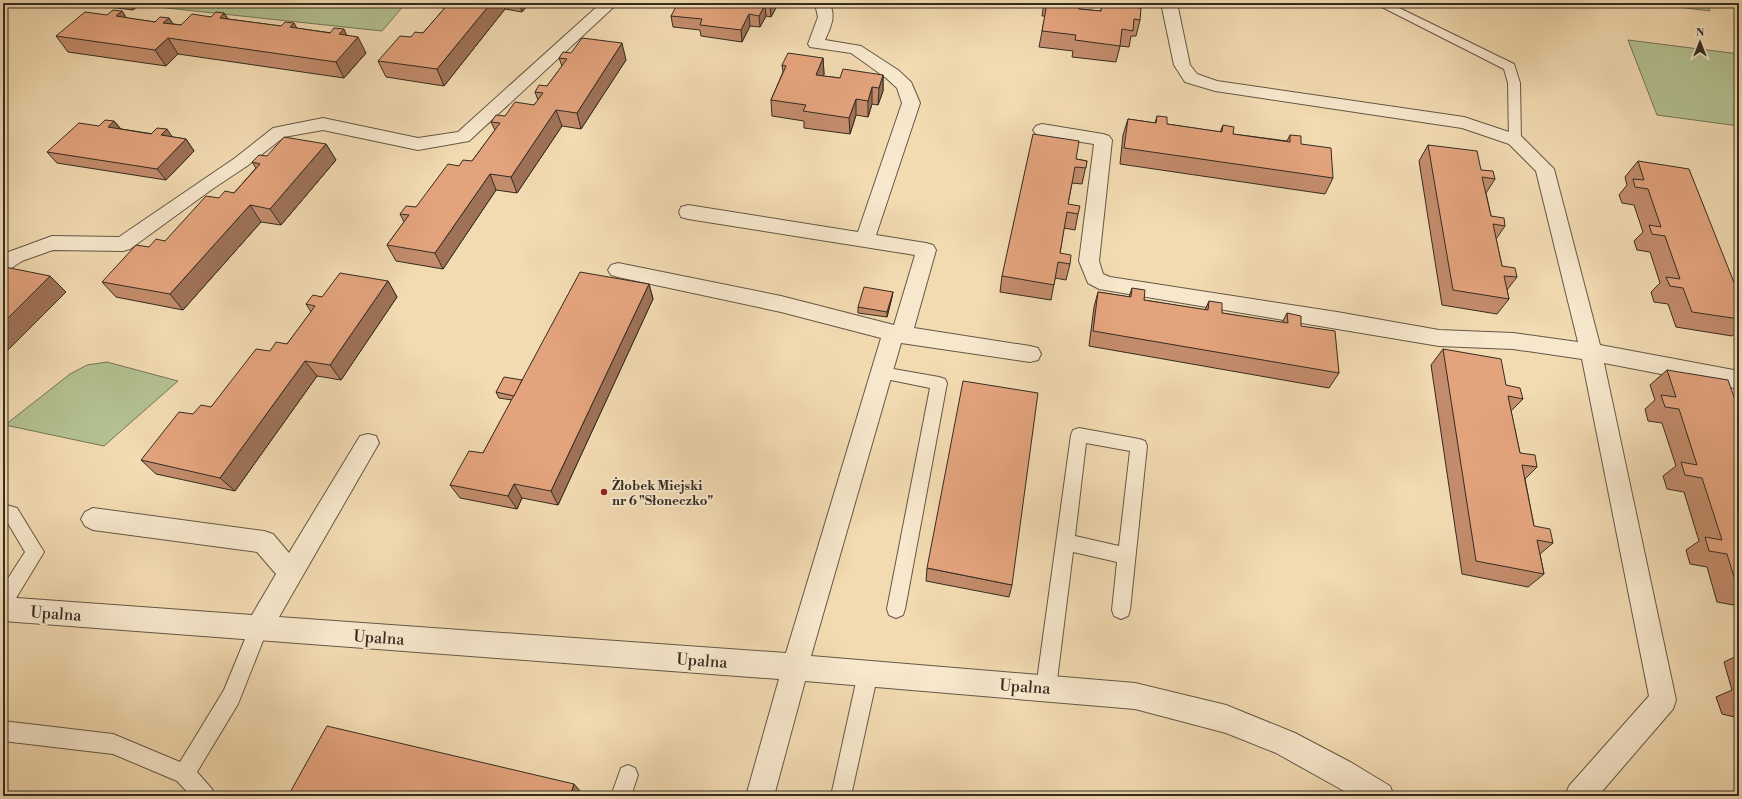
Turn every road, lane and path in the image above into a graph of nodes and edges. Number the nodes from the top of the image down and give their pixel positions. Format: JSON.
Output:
{"nodes":[{"id":1,"x":610,"y":3,"type":"edge"},
{"id":2,"x":817,"y":3,"type":"edge"},
{"id":3,"x":1169,"y":3,"type":"edge"},
{"id":4,"x":1380,"y":3,"type":"edge"},
{"id":5,"x":1042,"y":130,"type":"dead end"},
{"id":6,"x":1515,"y":140,"type":"junction"},
{"id":7,"x":688,"y":212,"type":"dead end"},
{"id":8,"x":865,"y":239,"type":"junction"},
{"id":9,"x":3,"y":264,"type":"edge"},
{"id":10,"x":618,"y":270,"type":"dead end"},
{"id":11,"x":898,"y":334,"type":"junction"},
{"id":12,"x":1591,"y":352,"type":"junction"},
{"id":13,"x":1030,"y":354,"type":"dead end"},
{"id":14,"x":882,"y":373,"type":"junction"},
{"id":15,"x":1739,"y":380,"type":"edge"},
{"id":16,"x":368,"y":443,"type":"dead end"},
{"id":17,"x":3,"y":512,"type":"edge"},
{"id":18,"x":94,"y":519,"type":"dead end"},
{"id":19,"x":1064,"y":542,"type":"junction"},
{"id":20,"x":1127,"y":556,"type":"junction"},
{"id":21,"x":290,"y":573,"type":"junction"},
{"id":22,"x":3,"y":602,"type":"edge"},
{"id":23,"x":3,"y":609,"type":"edge"},
{"id":24,"x":896,"y":609,"type":"dead end"},
{"id":25,"x":1121,"y":610,"type":"dead end"},
{"id":26,"x":259,"y":628,"type":"junction"},
{"id":27,"x":796,"y":666,"type":"junction"},
{"id":28,"x":868,"y":673,"type":"junction"},
{"id":29,"x":1046,"y":688,"type":"junction"},
{"id":30,"x":3,"y":731,"type":"edge"},
{"id":31,"x":184,"y":774,"type":"junction"},
{"id":32,"x":628,"y":775,"type":"dead end"},
{"id":33,"x":205,"y":796,"type":"edge"},
{"id":34,"x":621,"y":796,"type":"edge"},
{"id":35,"x":760,"y":796,"type":"edge"},
{"id":36,"x":841,"y":796,"type":"edge"},
{"id":37,"x":1380,"y":796,"type":"edge"},
{"id":38,"x":1579,"y":796,"type":"edge"}],
"edges":[{"from":1,"to":9,"type":"street"},
{"from":2,"to":8,"type":"street"},
{"from":3,"to":6,"type":"street"},
{"from":4,"to":6,"type":"lane"},
{"from":5,"to":12,"type":"street"},
{"from":6,"to":12,"type":"street"},
{"from":7,"to":8,"type":"street"},
{"from":8,"to":11,"type":"street"},
{"from":10,"to":11,"type":"street"},
{"from":11,"to":13,"type":"street"},
{"from":11,"to":14,"type":"street"},
{"from":12,"to":15,"type":"street"},
{"from":12,"to":38,"type":"street"},
{"from":14,"to":24,"type":"lane"},
{"from":14,"to":27,"type":"street"},
{"from":16,"to":21,"type":"street"},
{"from":17,"to":22,"type":"lane"},
{"from":18,"to":21,"type":"street"},
{"from":19,"to":20,"type":"lane"},
{"from":19,"to":20,"type":"lane"},
{"from":19,"to":29,"type":"lane"},
{"from":20,"to":25,"type":"lane"},
{"from":21,"to":26,"type":"street"},
{"from":23,"to":26,"type":"street","name":"Upalna"},
{"from":26,"to":27,"type":"street","name":"Upalna"},
{"from":26,"to":31,"type":"lane"},
{"from":27,"to":28,"type":"street","name":"Upalna"},
{"from":27,"to":35,"type":"street"},
{"from":28,"to":29,"type":"street","name":"Upalna"},
{"from":28,"to":36,"type":"lane"},
{"from":29,"to":37,"type":"street","name":"Upalna"},
{"from":30,"to":31,"type":"lane"},
{"from":31,"to":33,"type":"lane"},
{"from":32,"to":34,"type":"lane"}]}
